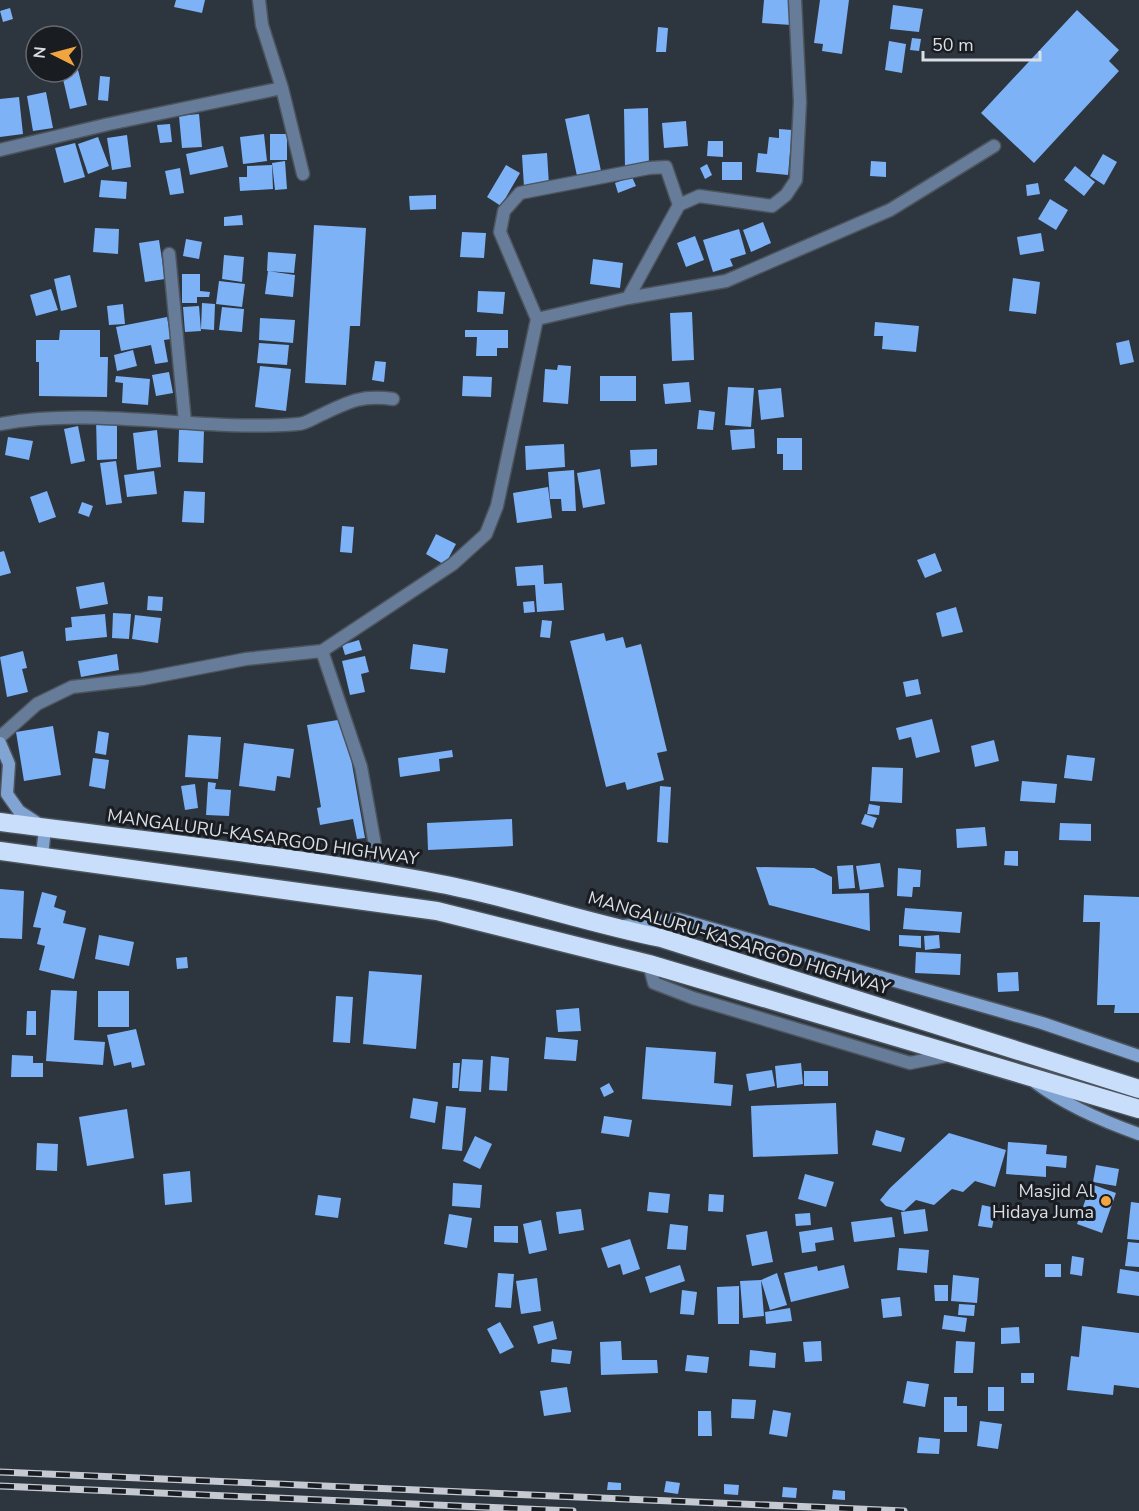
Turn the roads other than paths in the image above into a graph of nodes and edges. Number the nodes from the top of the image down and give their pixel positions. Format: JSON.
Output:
{"nodes":[{"id":1,"x":259,"y":0,"type":"edge"},
{"id":2,"x":795,"y":0,"type":"edge"},
{"id":3,"x":282,"y":88,"type":"junction"},
{"id":4,"x":994,"y":146,"type":"dead end"},
{"id":5,"x":0,"y":150,"type":"edge"},
{"id":6,"x":303,"y":174,"type":"dead end"},
{"id":7,"x":678,"y":205,"type":"junction"},
{"id":8,"x":169,"y":254,"type":"dead end"},
{"id":9,"x":628,"y":298,"type":"junction"},
{"id":10,"x":537,"y":319,"type":"junction"},
{"id":11,"x":393,"y":399,"type":"dead end"},
{"id":12,"x":185,"y":422,"type":"junction"},
{"id":13,"x":0,"y":424,"type":"edge"},
{"id":14,"x":322,"y":651,"type":"junction"},
{"id":15,"x":0,"y":737,"type":"edge"},
{"id":16,"x":0,"y":743,"type":"edge"},
{"id":17,"x":0,"y":822,"type":"edge"},
{"id":18,"x":45,"y":828,"type":"junction"},
{"id":19,"x":0,"y":851,"type":"edge"},
{"id":20,"x":42,"y":856,"type":"junction"},
{"id":21,"x":380,"y":873,"type":"junction"},
{"id":22,"x":610,"y":928,"type":"junction"},
{"id":23,"x":1139,"y":1056,"type":"edge"},
{"id":24,"x":1028,"y":1076,"type":"junction"},
{"id":25,"x":1131,"y":1086,"type":"edge"},
{"id":26,"x":1139,"y":1109,"type":"edge"},
{"id":27,"x":1139,"y":1134,"type":"edge"}],
"edges":[{"from":1,"to":3,"type":"street"},
{"from":2,"to":7,"type":"street"},
{"from":3,"to":5,"type":"street"},
{"from":3,"to":6,"type":"street"},
{"from":4,"to":9,"type":"street"},
{"from":7,"to":9,"type":"street"},
{"from":7,"to":10,"type":"street"},
{"from":8,"to":12,"type":"street"},
{"from":9,"to":10,"type":"street"},
{"from":10,"to":14,"type":"street"},
{"from":11,"to":12,"type":"street"},
{"from":12,"to":13,"type":"street"},
{"from":14,"to":15,"type":"street"},
{"from":14,"to":21,"type":"street"},
{"from":16,"to":18,"type":"street"},
{"from":17,"to":18,"type":"highway","name":"MANGALURU-KASARGOD HIGHWAY"},
{"from":18,"to":20,"type":"street"},
{"from":18,"to":21,"type":"highway","name":"MANGALURU-KASARGOD HIGHWAY"},
{"from":19,"to":20,"type":"highway"},
{"from":20,"to":24,"type":"highway"},
{"from":21,"to":22,"type":"highway","name":"MANGALURU-KASARGOD HIGHWAY"},
{"from":22,"to":23,"type":"street"},
{"from":22,"to":25,"type":"highway","name":"MANGALURU-KASARGOD HIGHWAY"},
{"from":24,"to":26,"type":"highway"},
{"from":24,"to":27,"type":"street"}]}
